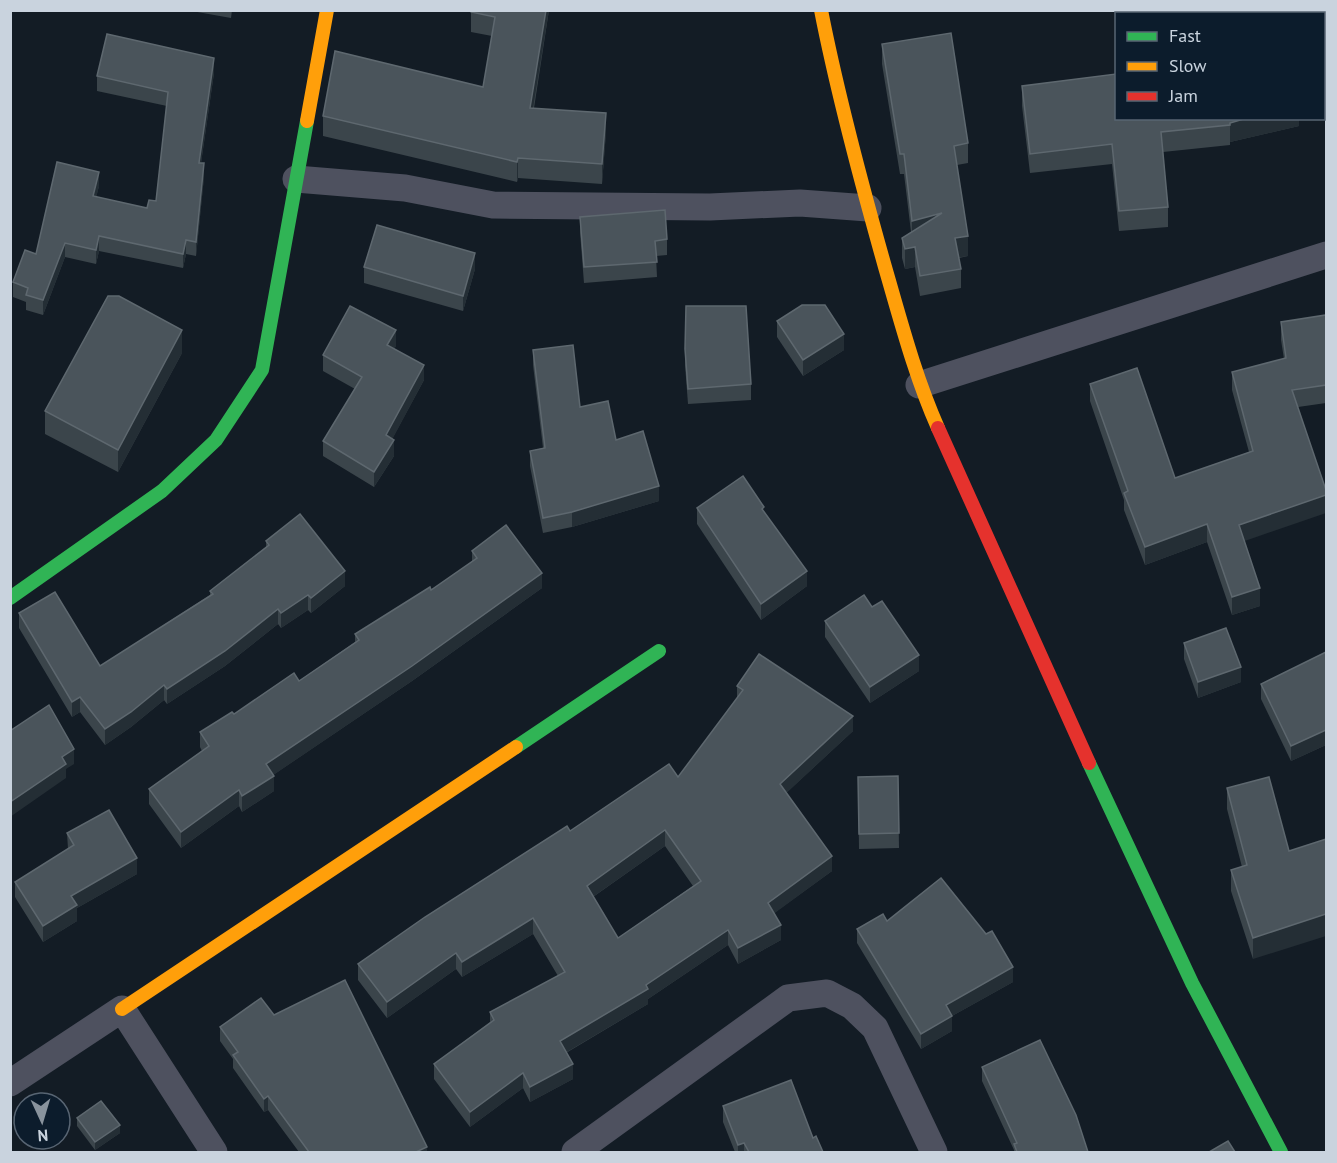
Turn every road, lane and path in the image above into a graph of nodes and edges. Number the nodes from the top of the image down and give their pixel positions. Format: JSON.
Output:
{"nodes":[{"id":1,"x":327,"y":10,"type":"edge"},
{"id":2,"x":821,"y":10,"type":"edge"},
{"id":3,"x":296,"y":179,"type":"junction"},
{"id":4,"x":867,"y":207,"type":"junction"},
{"id":5,"x":1326,"y":255,"type":"edge"},
{"id":6,"x":919,"y":385,"type":"junction"},
{"id":7,"x":10,"y":598,"type":"edge"},
{"id":8,"x":659,"y":651,"type":"dead end"},
{"id":9,"x":122,"y":1009,"type":"junction"},
{"id":10,"x":10,"y":1083,"type":"edge"},
{"id":11,"x":214,"y":1152,"type":"edge"},
{"id":12,"x":575,"y":1152,"type":"edge"},
{"id":13,"x":934,"y":1152,"type":"edge"},
{"id":14,"x":1281,"y":1152,"type":"edge"}],
"edges":[{"from":1,"to":3,"type":"street"},
{"from":2,"to":4,"type":"street"},
{"from":3,"to":4,"type":"street"},
{"from":3,"to":7,"type":"street"},
{"from":4,"to":6,"type":"street"},
{"from":5,"to":6,"type":"street"},
{"from":6,"to":14,"type":"street"},
{"from":8,"to":9,"type":"street"},
{"from":9,"to":10,"type":"street"},
{"from":9,"to":11,"type":"street"},
{"from":12,"to":13,"type":"street"}]}
